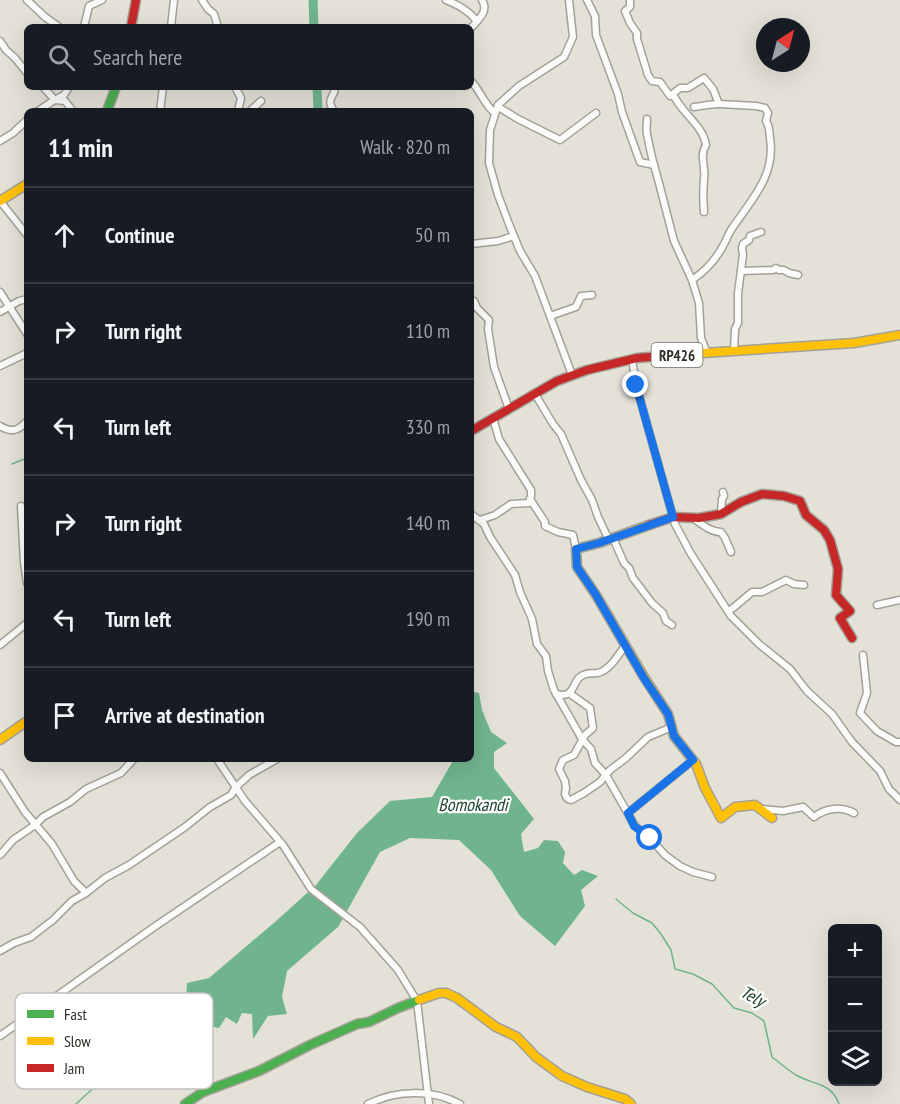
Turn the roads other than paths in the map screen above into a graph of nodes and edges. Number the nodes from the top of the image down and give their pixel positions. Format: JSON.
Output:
{"nodes":[{"id":1,"x":27,"y":0,"type":"edge"},
{"id":2,"x":102,"y":0,"type":"edge"},
{"id":3,"x":136,"y":0,"type":"edge"},
{"id":4,"x":174,"y":0,"type":"edge"},
{"id":5,"x":202,"y":0,"type":"edge"},
{"id":6,"x":446,"y":0,"type":"edge"},
{"id":7,"x":482,"y":0,"type":"edge"},
{"id":8,"x":569,"y":0,"type":"edge"},
{"id":9,"x":587,"y":0,"type":"edge"},
{"id":10,"x":630,"y":0,"type":"edge"},
{"id":11,"x":477,"y":21,"type":"junction"},
{"id":12,"x":55,"y":24,"type":"edge"},
{"id":13,"x":84,"y":24,"type":"edge"},
{"id":14,"x":131,"y":24,"type":"edge"},
{"id":15,"x":171,"y":24,"type":"edge"},
{"id":16,"x":217,"y":24,"type":"edge"},
{"id":17,"x":474,"y":24,"type":"edge"},
{"id":18,"x":0,"y":41,"type":"edge"},
{"id":19,"x":3,"y":52,"type":"edge"},
{"id":20,"x":24,"y":71,"type":"edge"},
{"id":21,"x":474,"y":84,"type":"edge"},
{"id":22,"x":46,"y":90,"type":"edge"},
{"id":23,"x":67,"y":90,"type":"edge"},
{"id":24,"x":115,"y":90,"type":"edge"},
{"id":25,"x":163,"y":90,"type":"edge"},
{"id":26,"x":237,"y":90,"type":"edge"},
{"id":27,"x":335,"y":90,"type":"edge"},
{"id":28,"x":674,"y":94,"type":"junction"},
{"id":29,"x":55,"y":100,"type":"junction"},
{"id":30,"x":261,"y":101,"type":"dead end"},
{"id":31,"x":720,"y":104,"type":"junction"},
{"id":32,"x":498,"y":105,"type":"junction"},
{"id":33,"x":694,"y":107,"type":"dead end"},
{"id":34,"x":43,"y":108,"type":"edge"},
{"id":35,"x":71,"y":108,"type":"edge"},
{"id":36,"x":108,"y":108,"type":"edge"},
{"id":37,"x":160,"y":108,"type":"edge"},
{"id":38,"x":239,"y":108,"type":"edge"},
{"id":39,"x":253,"y":108,"type":"edge"},
{"id":40,"x":332,"y":108,"type":"edge"},
{"id":41,"x":495,"y":113,"type":"junction"},
{"id":42,"x":596,"y":113,"type":"dead end"},
{"id":43,"x":647,"y":119,"type":"dead end"},
{"id":44,"x":24,"y":123,"type":"edge"},
{"id":45,"x":0,"y":141,"type":"edge"},
{"id":46,"x":654,"y":165,"type":"junction"},
{"id":47,"x":24,"y":186,"type":"edge"},
{"id":48,"x":0,"y":201,"type":"edge"},
{"id":49,"x":704,"y":212,"type":"dead end"},
{"id":50,"x":24,"y":231,"type":"edge"},
{"id":51,"x":761,"y":232,"type":"dead end"},
{"id":52,"x":514,"y":236,"type":"junction"},
{"id":53,"x":474,"y":242,"type":"edge"},
{"id":54,"x":741,"y":271,"type":"junction"},
{"id":55,"x":798,"y":274,"type":"dead end"},
{"id":56,"x":692,"y":280,"type":"junction"},
{"id":57,"x":0,"y":292,"type":"edge"},
{"id":58,"x":592,"y":295,"type":"dead end"},
{"id":59,"x":24,"y":300,"type":"edge"},
{"id":60,"x":474,"y":304,"type":"edge"},
{"id":61,"x":10,"y":307,"type":"junction"},
{"id":62,"x":0,"y":312,"type":"edge"},
{"id":63,"x":550,"y":316,"type":"junction"},
{"id":64,"x":24,"y":329,"type":"edge"},
{"id":65,"x":900,"y":335,"type":"edge"},
{"id":66,"x":734,"y":351,"type":"junction"},
{"id":67,"x":707,"y":353,"type":"junction"},
{"id":68,"x":24,"y":354,"type":"edge"},
{"id":69,"x":632,"y":359,"type":"junction"},
{"id":70,"x":0,"y":366,"type":"edge"},
{"id":71,"x":572,"y":375,"type":"junction"},
{"id":72,"x":535,"y":394,"type":"junction"},
{"id":73,"x":509,"y":409,"type":"junction"},
{"id":74,"x":493,"y":418,"type":"junction"},
{"id":75,"x":24,"y":424,"type":"edge"},
{"id":76,"x":0,"y":426,"type":"edge"},
{"id":77,"x":474,"y":429,"type":"edge"},
{"id":78,"x":723,"y":492,"type":"dead end"},
{"id":79,"x":530,"y":499,"type":"junction"},
{"id":80,"x":21,"y":506,"type":"dead end"},
{"id":81,"x":721,"y":514,"type":"junction"},
{"id":82,"x":474,"y":516,"type":"edge"},
{"id":83,"x":673,"y":517,"type":"junction"},
{"id":84,"x":699,"y":518,"type":"junction"},
{"id":85,"x":480,"y":520,"type":"junction"},
{"id":86,"x":611,"y":539,"type":"junction"},
{"id":87,"x":576,"y":549,"type":"junction"},
{"id":88,"x":731,"y":552,"type":"dead end"},
{"id":89,"x":24,"y":562,"type":"edge"},
{"id":90,"x":804,"y":585,"type":"dead end"},
{"id":91,"x":900,"y":600,"type":"edge"},
{"id":92,"x":877,"y":605,"type":"dead end"},
{"id":93,"x":728,"y":611,"type":"junction"},
{"id":94,"x":24,"y":625,"type":"edge"},
{"id":95,"x":672,"y":625,"type":"dead end"},
{"id":96,"x":852,"y":638,"type":"dead end"},
{"id":97,"x":0,"y":645,"type":"edge"},
{"id":98,"x":625,"y":646,"type":"junction"},
{"id":99,"x":863,"y":655,"type":"dead end"},
{"id":100,"x":569,"y":693,"type":"junction"},
{"id":101,"x":556,"y":694,"type":"junction"},
{"id":102,"x":24,"y":723,"type":"edge"},
{"id":103,"x":672,"y":727,"type":"junction"},
{"id":104,"x":582,"y":739,"type":"junction"},
{"id":105,"x":0,"y":740,"type":"edge"},
{"id":106,"x":900,"y":742,"type":"edge"},
{"id":107,"x":693,"y":760,"type":"junction"},
{"id":108,"x":131,"y":762,"type":"edge"},
{"id":109,"x":219,"y":762,"type":"edge"},
{"id":110,"x":272,"y":762,"type":"edge"},
{"id":111,"x":0,"y":773,"type":"edge"},
{"id":112,"x":606,"y":775,"type":"junction"},
{"id":113,"x":236,"y":787,"type":"junction"},
{"id":114,"x":900,"y":800,"type":"edge"},
{"id":115,"x":759,"y":808,"type":"junction"},
{"id":116,"x":628,"y":813,"type":"junction"},
{"id":117,"x":854,"y":813,"type":"dead end"},
{"id":118,"x":772,"y":818,"type":"dead end"},
{"id":119,"x":35,"y":825,"type":"junction"},
{"id":120,"x":280,"y":842,"type":"junction"},
{"id":121,"x":0,"y":855,"type":"edge"},
{"id":122,"x":712,"y":877,"type":"dead end"},
{"id":123,"x":86,"y":893,"type":"junction"},
{"id":124,"x":0,"y":951,"type":"edge"},
{"id":125,"x":61,"y":993,"type":"edge"},
{"id":126,"x":417,"y":1001,"type":"junction"},
{"id":127,"x":15,"y":1025,"type":"edge"},
{"id":128,"x":0,"y":1036,"type":"edge"},
{"id":129,"x":213,"y":1088,"type":"edge"},
{"id":130,"x":211,"y":1089,"type":"edge"},
{"id":131,"x":427,"y":1093,"type":"junction"},
{"id":132,"x":185,"y":1104,"type":"edge"},
{"id":133,"x":368,"y":1104,"type":"edge"},
{"id":134,"x":429,"y":1104,"type":"edge"},
{"id":135,"x":460,"y":1104,"type":"edge"},
{"id":136,"x":630,"y":1104,"type":"edge"}],
"edges":[{"from":1,"to":12,"type":"street"},
{"from":2,"to":13,"type":"street"},
{"from":3,"to":14,"type":"street"},
{"from":4,"to":15,"type":"street"},
{"from":5,"to":16,"type":"street"},
{"from":6,"to":11,"type":"street"},
{"from":7,"to":11,"type":"street"},
{"from":8,"to":32,"type":"street"},
{"from":9,"to":46,"type":"street"},
{"from":10,"to":28,"type":"street"},
{"from":11,"to":17,"type":"street"},
{"from":18,"to":19,"type":"street"},
{"from":19,"to":20,"type":"street"},
{"from":21,"to":41,"type":"street"},
{"from":22,"to":29,"type":"street"},
{"from":23,"to":29,"type":"street"},
{"from":24,"to":36,"type":"street"},
{"from":25,"to":37,"type":"street"},
{"from":26,"to":38,"type":"street"},
{"from":27,"to":40,"type":"street"},
{"from":28,"to":31,"type":"street"},
{"from":28,"to":49,"type":"street"},
{"from":29,"to":34,"type":"street"},
{"from":29,"to":35,"type":"street"},
{"from":30,"to":39,"type":"street"},
{"from":31,"to":33,"type":"street"},
{"from":31,"to":56,"type":"street"},
{"from":32,"to":41,"type":"street"},
{"from":32,"to":42,"type":"street"},
{"from":41,"to":52,"type":"street"},
{"from":43,"to":46,"type":"street"},
{"from":44,"to":45,"type":"street"},
{"from":46,"to":56,"type":"street"},
{"from":47,"to":48,"type":"street"},
{"from":48,"to":50,"type":"street"},
{"from":51,"to":54,"type":"street"},
{"from":52,"to":53,"type":"street"},
{"from":52,"to":63,"type":"street"},
{"from":54,"to":55,"type":"street"},
{"from":54,"to":66,"type":"street"},
{"from":56,"to":67,"type":"street"},
{"from":57,"to":61,"type":"street"},
{"from":58,"to":63,"type":"street"},
{"from":59,"to":61,"type":"street"},
{"from":60,"to":73,"type":"street"},
{"from":61,"to":62,"type":"street"},
{"from":61,"to":64,"type":"street"},
{"from":63,"to":71,"type":"street"},
{"from":65,"to":66,"type":"street","number":"RP426"},
{"from":66,"to":67,"type":"street","number":"RP426"},
{"from":67,"to":69,"type":"street","number":"RP426"},
{"from":68,"to":70,"type":"street"},
{"from":69,"to":71,"type":"street","number":"RP426"},
{"from":69,"to":83,"type":"street"},
{"from":71,"to":72,"type":"street","number":"RP426"},
{"from":72,"to":73,"type":"street","number":"RP426"},
{"from":72,"to":86,"type":"street"},
{"from":73,"to":74,"type":"street","number":"RP426"},
{"from":74,"to":77,"type":"street","number":"RP426"},
{"from":74,"to":79,"type":"street"},
{"from":75,"to":76,"type":"street"},
{"from":78,"to":81,"type":"street"},
{"from":79,"to":85,"type":"street"},
{"from":79,"to":87,"type":"street"},
{"from":80,"to":89,"type":"street"},
{"from":81,"to":84,"type":"street"},
{"from":81,"to":96,"type":"street"},
{"from":82,"to":85,"type":"street"},
{"from":83,"to":84,"type":"street"},
{"from":83,"to":86,"type":"street"},
{"from":83,"to":93,"type":"street"},
{"from":84,"to":88,"type":"street"},
{"from":85,"to":101,"type":"street"},
{"from":86,"to":87,"type":"street"},
{"from":86,"to":95,"type":"street"},
{"from":87,"to":98,"type":"street"},
{"from":90,"to":93,"type":"street"},
{"from":91,"to":92,"type":"street"},
{"from":93,"to":114,"type":"street"},
{"from":94,"to":97,"type":"street"},
{"from":98,"to":100,"type":"street"},
{"from":98,"to":103,"type":"street"},
{"from":99,"to":106,"type":"street"},
{"from":100,"to":101,"type":"street"},
{"from":100,"to":104,"type":"street"},
{"from":101,"to":104,"type":"street"},
{"from":102,"to":105,"type":"street"},
{"from":103,"to":107,"type":"street"},
{"from":103,"to":112,"type":"street"},
{"from":104,"to":112,"type":"street"},
{"from":104,"to":112,"type":"street"},
{"from":107,"to":115,"type":"street"},
{"from":107,"to":116,"type":"street"},
{"from":108,"to":119,"type":"street"},
{"from":109,"to":113,"type":"street"},
{"from":110,"to":113,"type":"street"},
{"from":111,"to":119,"type":"street"},
{"from":112,"to":116,"type":"street"},
{"from":113,"to":120,"type":"street"},
{"from":113,"to":123,"type":"street"},
{"from":115,"to":117,"type":"street"},
{"from":115,"to":118,"type":"street"},
{"from":116,"to":122,"type":"street"},
{"from":119,"to":121,"type":"street"},
{"from":119,"to":123,"type":"street"},
{"from":120,"to":125,"type":"street"},
{"from":120,"to":126,"type":"street"},
{"from":123,"to":124,"type":"street"},
{"from":126,"to":129,"type":"street"},
{"from":126,"to":131,"type":"street"},
{"from":126,"to":136,"type":"street"},
{"from":127,"to":128,"type":"street"},
{"from":130,"to":132,"type":"street"},
{"from":131,"to":133,"type":"street"},
{"from":131,"to":134,"type":"street"},
{"from":131,"to":135,"type":"street"}]}
